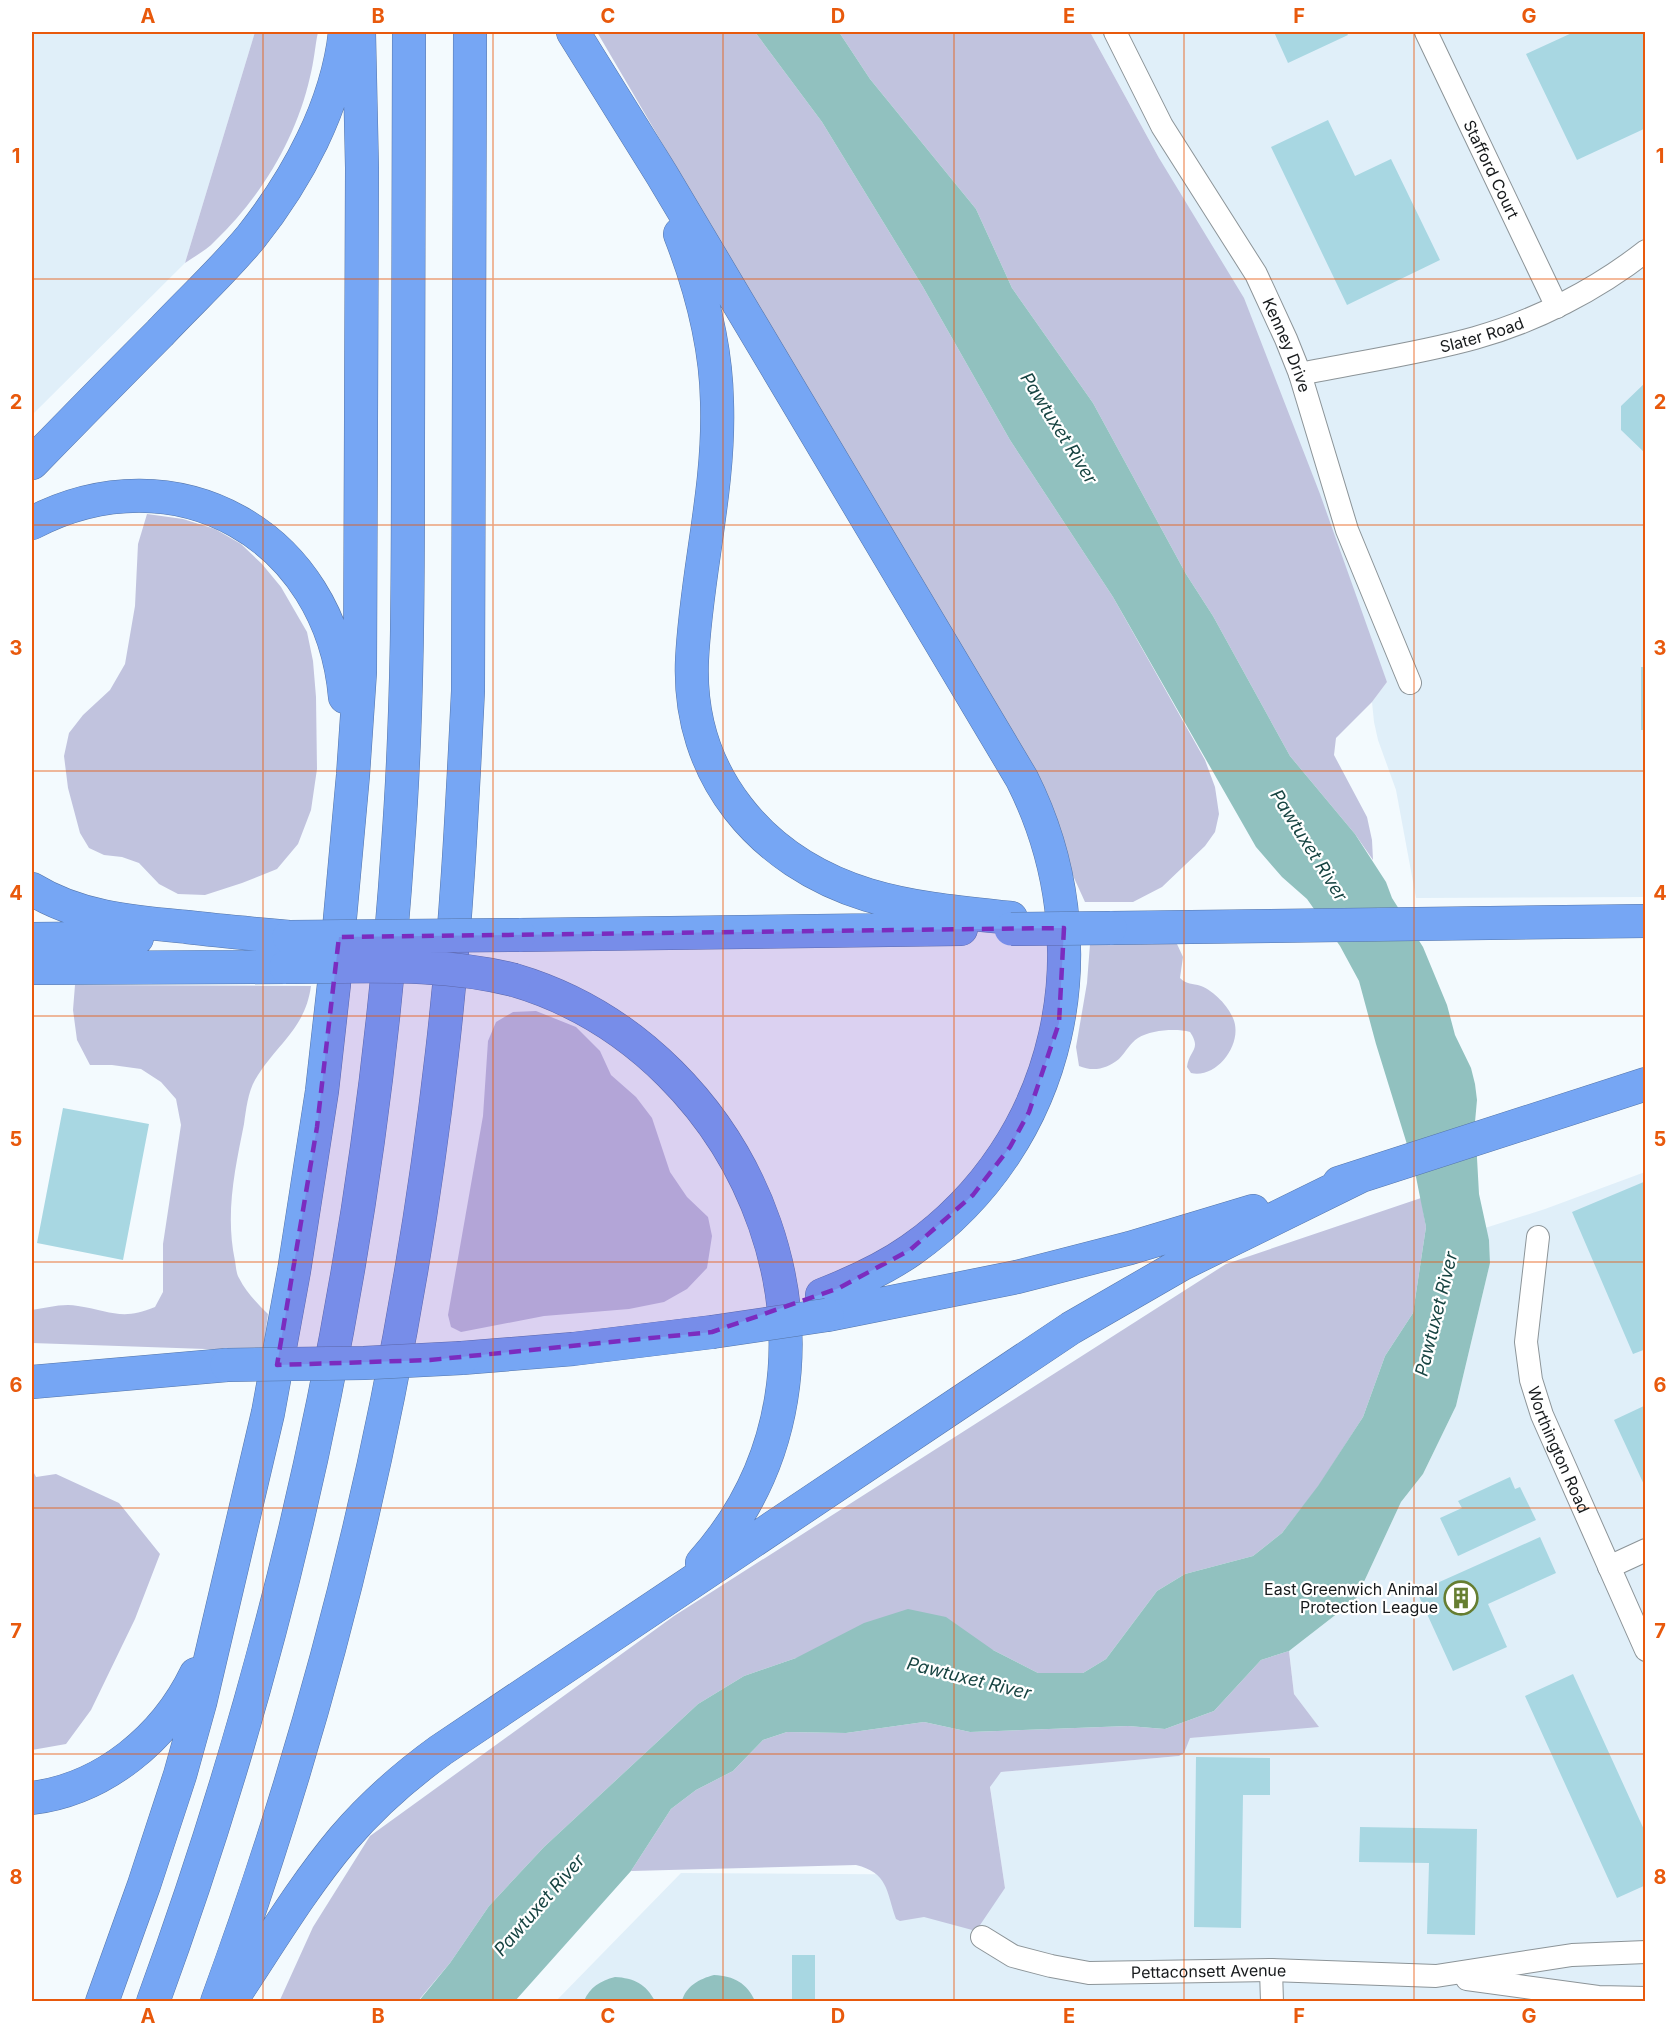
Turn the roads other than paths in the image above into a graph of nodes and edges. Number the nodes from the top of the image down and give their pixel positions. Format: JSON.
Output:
{"nodes":[{"id":1,"x":345,"y":32,"type":"edge"},
{"id":2,"x":359,"y":32,"type":"edge"},
{"id":3,"x":409,"y":32,"type":"edge"},
{"id":4,"x":470,"y":32,"type":"edge"},
{"id":5,"x":573,"y":32,"type":"edge"},
{"id":6,"x":1115,"y":32,"type":"edge"},
{"id":7,"x":1426,"y":32,"type":"edge"},
{"id":8,"x":606,"y":87,"type":"junction"},
{"id":9,"x":1646,"y":251,"type":"edge"},
{"id":10,"x":1557,"y":307,"type":"junction"},
{"id":11,"x":1300,"y":374,"type":"junction"},
{"id":12,"x":32,"y":463,"type":"edge"},
{"id":13,"x":32,"y":523,"type":"edge"},
{"id":14,"x":1410,"y":683,"type":"dead end"},
{"id":15,"x":346,"y":842,"type":"junction"},
{"id":16,"x":32,"y":889,"type":"edge"},
{"id":17,"x":1646,"y":921,"type":"edge"},
{"id":18,"x":1011,"y":923,"type":"junction"},
{"id":19,"x":32,"y":939,"type":"edge"},
{"id":20,"x":288,"y":952,"type":"junction"},
{"id":21,"x":32,"y":968,"type":"edge"},
{"id":22,"x":1646,"y":1084,"type":"edge"},
{"id":23,"x":1359,"y":1177,"type":"junction"},
{"id":24,"x":1538,"y":1238,"type":"dead end"},
{"id":25,"x":824,"y":1305,"type":"junction"},
{"id":26,"x":32,"y":1360,"type":"edge"},
{"id":27,"x":227,"y":1365,"type":"junction"},
{"id":28,"x":32,"y":1382,"type":"edge"},
{"id":29,"x":1646,"y":1550,"type":"edge"},
{"id":30,"x":1608,"y":1567,"type":"junction"},
{"id":31,"x":655,"y":1607,"type":"junction"},
{"id":32,"x":221,"y":1608,"type":"junction"},
{"id":33,"x":1646,"y":1650,"type":"edge"},
{"id":34,"x":32,"y":1798,"type":"edge"},
{"id":35,"x":982,"y":1937,"type":"dead end"},
{"id":36,"x":1646,"y":1952,"type":"edge"},
{"id":37,"x":1271,"y":1970,"type":"junction"},
{"id":38,"x":1442,"y":1975,"type":"junction"},
{"id":39,"x":1646,"y":1998,"type":"edge"},
{"id":40,"x":102,"y":2001,"type":"edge"},
{"id":41,"x":153,"y":2001,"type":"edge"},
{"id":42,"x":217,"y":2001,"type":"edge"},
{"id":43,"x":230,"y":2001,"type":"edge"},
{"id":44,"x":1272,"y":2001,"type":"edge"}],
"edges":[{"from":1,"to":12,"type":"highway"},
{"from":2,"to":15,"type":"highway"},
{"from":3,"to":41,"type":"highway"},
{"from":4,"to":42,"type":"highway"},
{"from":5,"to":8,"type":"highway"},
{"from":6,"to":11,"type":"street","name":"Kenney Drive"},
{"from":7,"to":10,"type":"street","name":"Stafford Court"},
{"from":8,"to":18,"type":"highway"},
{"from":8,"to":25,"type":"highway"},
{"from":9,"to":10,"type":"street","name":"Slater Road"},
{"from":10,"to":11,"type":"street","name":"Slater Road"},
{"from":11,"to":14,"type":"street","name":"Kenney Drive"},
{"from":13,"to":15,"type":"highway"},
{"from":15,"to":32,"type":"highway"},
{"from":16,"to":20,"type":"highway"},
{"from":17,"to":18,"type":"highway","bridge":true},
{"from":18,"to":20,"type":"highway","bridge":true},
{"from":19,"to":20,"type":"highway"},
{"from":20,"to":21,"type":"highway"},
{"from":20,"to":31,"type":"highway","bridge":true},
{"from":22,"to":23,"type":"highway"},
{"from":23,"to":25,"type":"highway"},
{"from":23,"to":31,"type":"highway"},
{"from":24,"to":30,"type":"street","name":"Worthington Road"},
{"from":25,"to":27,"type":"highway","bridge":true},
{"from":26,"to":27,"type":"highway"},
{"from":27,"to":28,"type":"highway"},
{"from":29,"to":30,"type":"street"},
{"from":30,"to":33,"type":"street","name":"Worthington Road"},
{"from":31,"to":43,"type":"highway"},
{"from":32,"to":34,"type":"highway"},
{"from":32,"to":40,"type":"highway"},
{"from":35,"to":37,"type":"street","name":"Pettaconsett Avenue"},
{"from":36,"to":38,"type":"street","name":"Pettaconsett Avenue"},
{"from":37,"to":38,"type":"street","name":"Pettaconsett Avenue"},
{"from":37,"to":44,"type":"street"},
{"from":38,"to":39,"type":"street","name":"Pettaconsett Avenue"}]}
